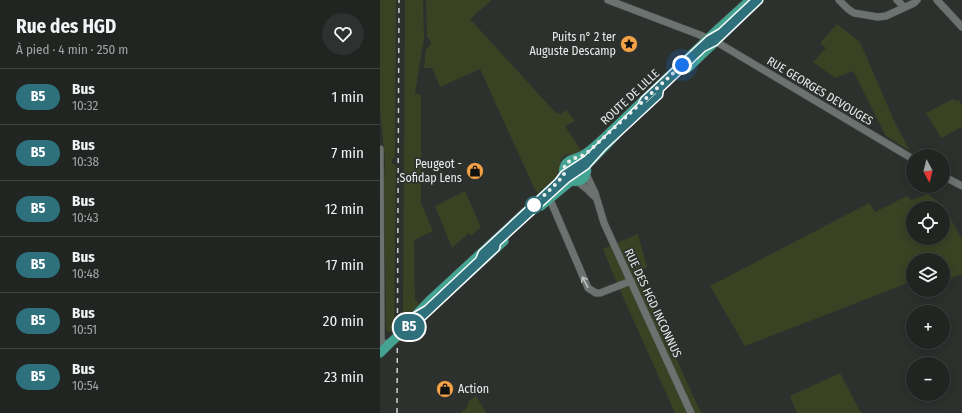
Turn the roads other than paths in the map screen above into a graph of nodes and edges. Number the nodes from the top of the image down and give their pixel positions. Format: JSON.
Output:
{"nodes":[{"id":1,"x":608,"y":0,"type":"edge"},
{"id":2,"x":750,"y":0,"type":"edge"},
{"id":3,"x":759,"y":0,"type":"edge"},
{"id":4,"x":839,"y":0,"type":"edge"},
{"id":5,"x":897,"y":0,"type":"edge"},
{"id":6,"x":918,"y":0,"type":"edge"},
{"id":7,"x":938,"y":0,"type":"edge"},
{"id":8,"x":904,"y":8,"type":"junction"},
{"id":9,"x":962,"y":27,"type":"edge"},
{"id":10,"x":712,"y":41,"type":"junction"},
{"id":11,"x":380,"y":149,"type":"edge"},
{"id":12,"x":906,"y":155,"type":"edge"},
{"id":13,"x":575,"y":159,"type":"junction"},
{"id":14,"x":586,"y":170,"type":"junction"},
{"id":15,"x":564,"y":174,"type":"junction"},
{"id":16,"x":950,"y":180,"type":"edge"},
{"id":17,"x":574,"y":182,"type":"junction"},
{"id":18,"x":962,"y":186,"type":"edge"},
{"id":19,"x":548,"y":199,"type":"junction"},
{"id":20,"x":598,"y":201,"type":"junction"},
{"id":21,"x":631,"y":281,"type":"junction"},
{"id":22,"x":407,"y":328,"type":"junction"},
{"id":23,"x":385,"y":348,"type":"edge"},
{"id":24,"x":691,"y":413,"type":"edge"}],
"edges":[{"from":1,"to":10,"type":"street","name":"RUE GEORGES DEVOUGES"},
{"from":2,"to":10,"type":"main road","name":"ROUTE DE LILLE"},
{"from":3,"to":10,"type":"main road","name":"ROUTE DE LILLE"},
{"from":4,"to":8,"type":"street"},
{"from":5,"to":8,"type":"street"},
{"from":6,"to":8,"type":"street"},
{"from":7,"to":9,"type":"street"},
{"from":10,"to":12,"type":"street","name":"RUE GEORGES DEVOUGES"},
{"from":10,"to":13,"type":"main road","name":"ROUTE DE LILLE"},
{"from":10,"to":14,"type":"main road","name":"ROUTE DE LILLE"},
{"from":11,"to":23,"type":"street"},
{"from":13,"to":14,"type":"main road"},
{"from":13,"to":15,"type":"main road"},
{"from":14,"to":17,"type":"main road"},
{"from":14,"to":20,"type":"street","name":"RUE DES HGD INCONNUS"},
{"from":15,"to":17,"type":"main road"},
{"from":15,"to":22,"type":"main road"},
{"from":16,"to":18,"type":"street"},
{"from":17,"to":19,"type":"main road"},
{"from":17,"to":20,"type":"street","name":"RUE DES HGD INCONNUS"},
{"from":21,"to":19,"type":"street","one_way":true},
{"from":19,"to":22,"type":"main road"},
{"from":20,"to":21,"type":"street","name":"RUE DES HGD INCONNUS"},
{"from":21,"to":24,"type":"street","name":"RUE DES HGD INCONNUS"},
{"from":22,"to":23,"type":"main road","bridge":true}]}
